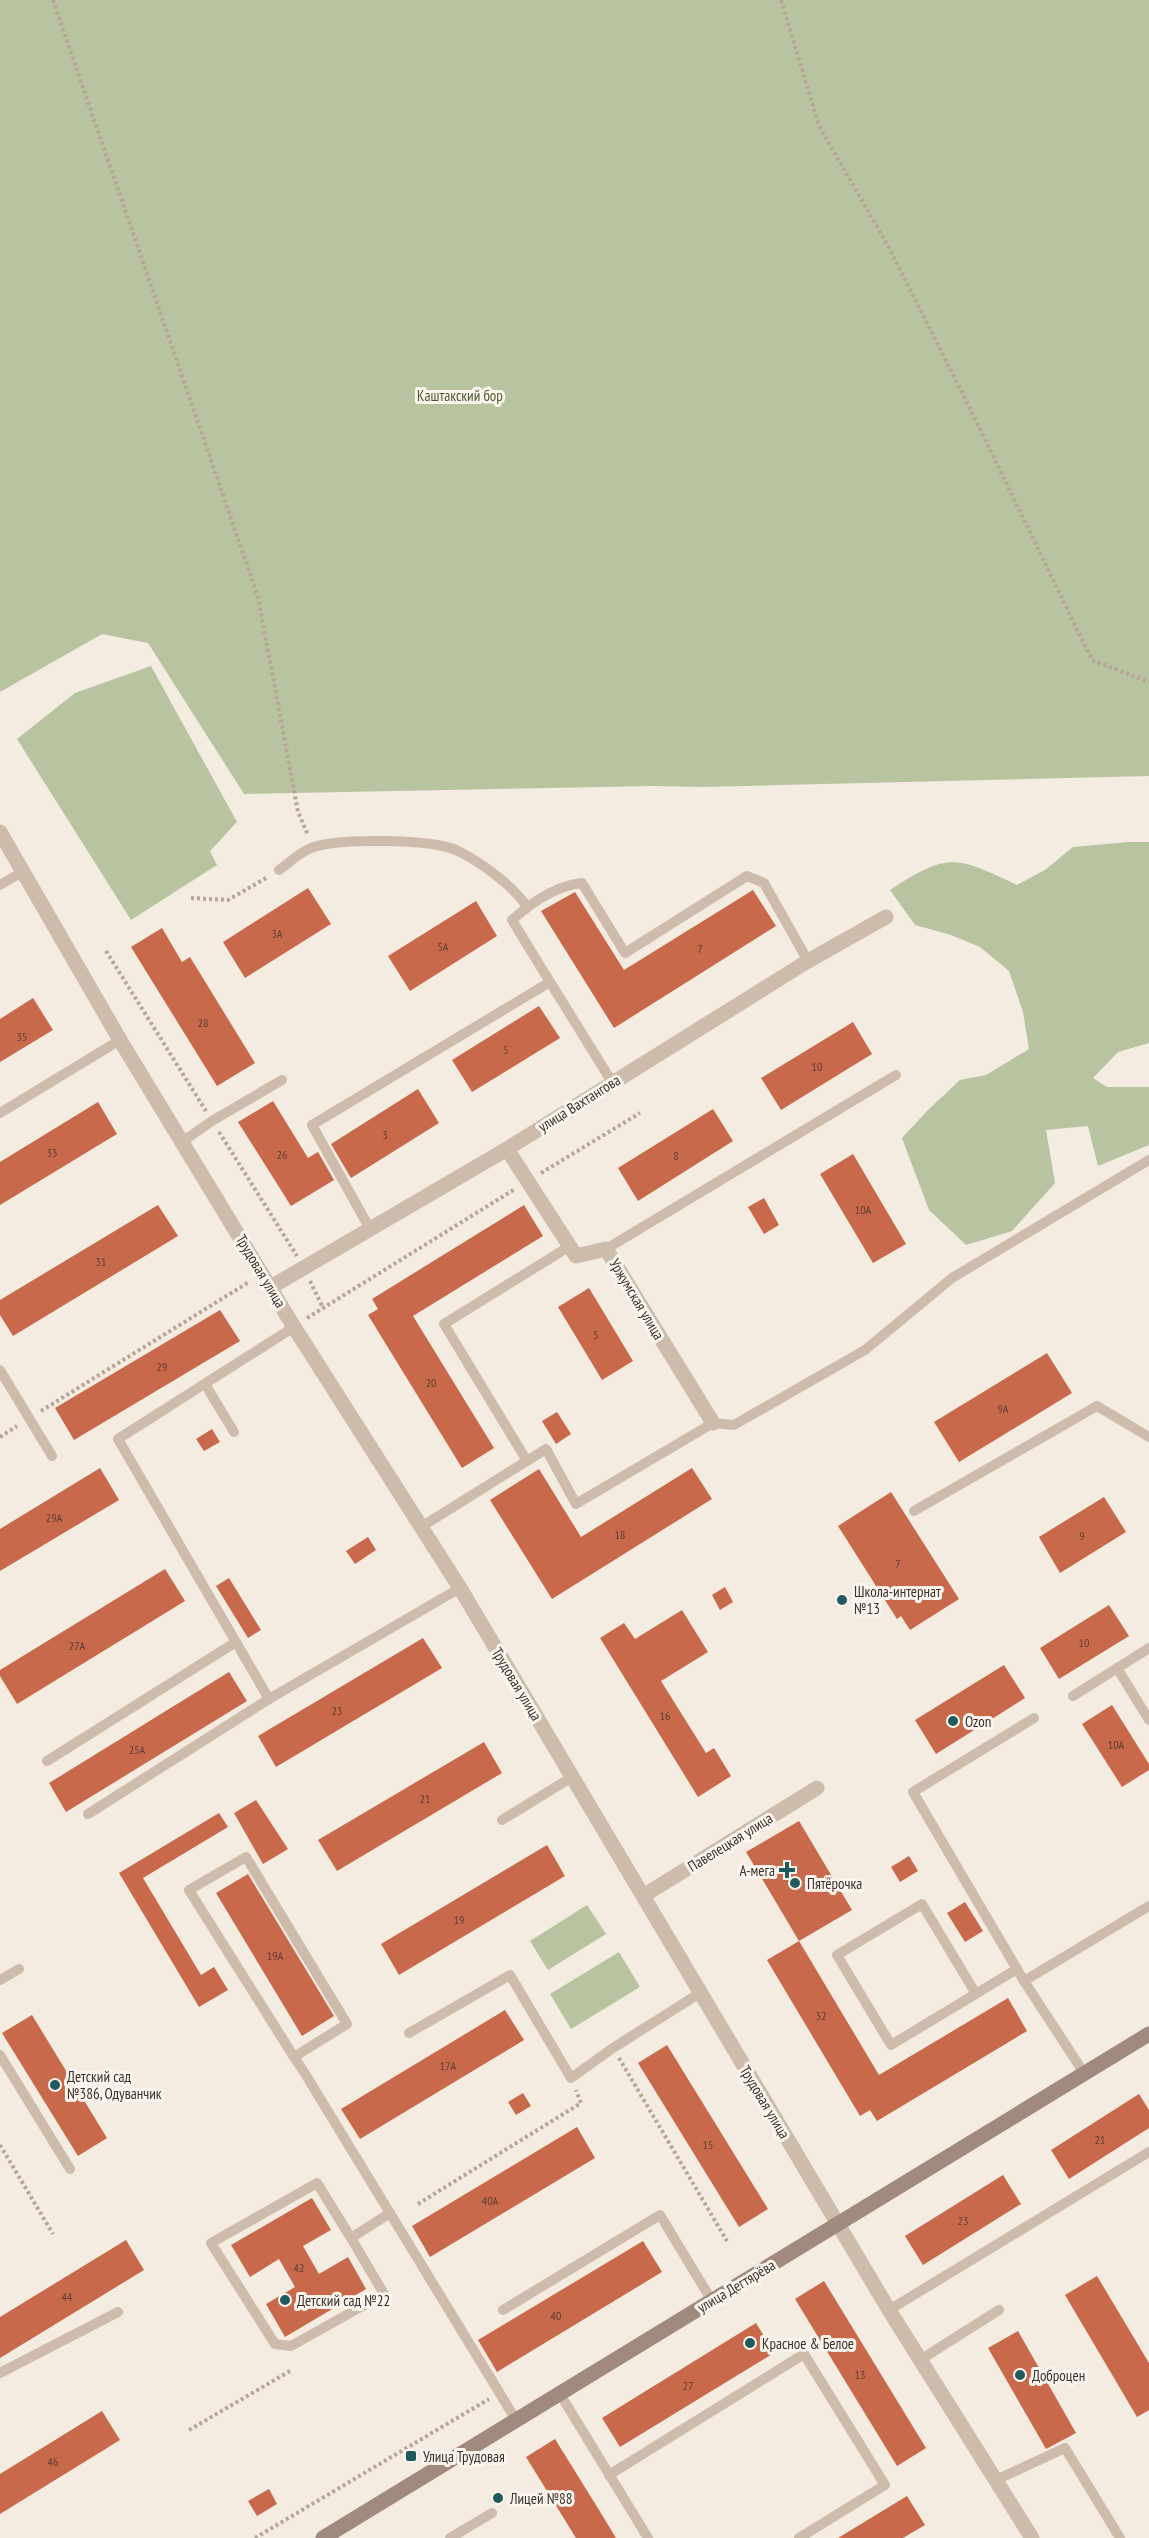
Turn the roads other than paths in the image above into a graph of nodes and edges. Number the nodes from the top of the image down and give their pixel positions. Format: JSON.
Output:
{"nodes":[{"id":1,"x":0,"y":832,"type":"edge"},
{"id":2,"x":279,"y":870,"type":"road end"},
{"id":3,"x":24,"y":871,"type":"junction"},
{"id":4,"x":0,"y":885,"type":"edge"},
{"id":5,"x":527,"y":907,"type":"junction"},
{"id":6,"x":886,"y":917,"type":"dead end"},
{"id":7,"x":808,"y":961,"type":"junction"},
{"id":8,"x":550,"y":982,"type":"junction"},
{"id":9,"x":120,"y":1040,"type":"junction"},
{"id":10,"x":896,"y":1075,"type":"dead end"},
{"id":11,"x":282,"y":1080,"type":"dead end"},
{"id":12,"x":612,"y":1083,"type":"junction"},
{"id":13,"x":0,"y":1113,"type":"edge"},
{"id":14,"x":182,"y":1142,"type":"junction"},
{"id":15,"x":507,"y":1149,"type":"junction"},
{"id":16,"x":1149,"y":1160,"type":"edge"},
{"id":17,"x":370,"y":1229,"type":"junction"},
{"id":18,"x":570,"y":1246,"type":"junction"},
{"id":19,"x":606,"y":1249,"type":"junction"},
{"id":20,"x":271,"y":1287,"type":"junction"},
{"id":21,"x":294,"y":1327,"type":"junction"},
{"id":22,"x":0,"y":1370,"type":"edge"},
{"id":23,"x":205,"y":1384,"type":"junction"},
{"id":24,"x":712,"y":1423,"type":"junction"},
{"id":25,"x":234,"y":1432,"type":"dead end"},
{"id":26,"x":1149,"y":1437,"type":"edge"},
{"id":27,"x":52,"y":1456,"type":"dead end"},
{"id":28,"x":526,"y":1461,"type":"junction"},
{"id":29,"x":914,"y":1511,"type":"dead end"},
{"id":30,"x":421,"y":1527,"type":"junction"},
{"id":31,"x":460,"y":1588,"type":"junction"},
{"id":32,"x":236,"y":1642,"type":"junction"},
{"id":33,"x":1149,"y":1648,"type":"edge"},
{"id":34,"x":1117,"y":1668,"type":"junction"},
{"id":35,"x":1073,"y":1696,"type":"dead end"},
{"id":36,"x":269,"y":1699,"type":"junction"},
{"id":37,"x":1034,"y":1718,"type":"dead end"},
{"id":38,"x":1149,"y":1720,"type":"edge"},
{"id":39,"x":47,"y":1761,"type":"dead end"},
{"id":40,"x":572,"y":1777,"type":"junction"},
{"id":41,"x":817,"y":1788,"type":"dead end"},
{"id":42,"x":88,"y":1814,"type":"dead end"},
{"id":43,"x":502,"y":1820,"type":"dead end"},
{"id":44,"x":643,"y":1896,"type":"junction"},
{"id":45,"x":1149,"y":1906,"type":"edge"},
{"id":46,"x":19,"y":1969,"type":"dead end"},
{"id":47,"x":1017,"y":1969,"type":"junction"},
{"id":48,"x":0,"y":1980,"type":"edge"},
{"id":49,"x":1024,"y":1981,"type":"junction"},
{"id":50,"x":700,"y":1993,"type":"junction"},
{"id":51,"x":976,"y":1994,"type":"junction"},
{"id":52,"x":409,"y":2033,"type":"dead end"},
{"id":53,"x":1149,"y":2034,"type":"edge"},
{"id":54,"x":0,"y":2055,"type":"edge"},
{"id":55,"x":294,"y":2057,"type":"junction"},
{"id":56,"x":1084,"y":2073,"type":"junction"},
{"id":57,"x":1149,"y":2152,"type":"edge"},
{"id":58,"x":70,"y":2169,"type":"dead end"},
{"id":59,"x":390,"y":2213,"type":"junction"},
{"id":60,"x":837,"y":2224,"type":"junction"},
{"id":61,"x":351,"y":2238,"type":"junction"},
{"id":62,"x":712,"y":2301,"type":"junction"},
{"id":63,"x":503,"y":2310,"type":"dead end"},
{"id":64,"x":889,"y":2310,"type":"junction"},
{"id":65,"x":999,"y":2310,"type":"dead end"},
{"id":66,"x":118,"y":2312,"type":"dead end"},
{"id":67,"x":920,"y":2360,"type":"junction"},
{"id":68,"x":0,"y":2373,"type":"edge"},
{"id":69,"x":560,"y":2394,"type":"junction"},
{"id":70,"x":516,"y":2420,"type":"junction"},
{"id":71,"x":609,"y":2475,"type":"junction"},
{"id":72,"x":996,"y":2480,"type":"junction"},
{"id":73,"x":492,"y":2513,"type":"dead end"},
{"id":74,"x":323,"y":2538,"type":"edge"},
{"id":75,"x":450,"y":2538,"type":"edge"},
{"id":76,"x":648,"y":2538,"type":"edge"},
{"id":77,"x":799,"y":2538,"type":"edge"},
{"id":78,"x":1032,"y":2538,"type":"edge"},
{"id":79,"x":1120,"y":2538,"type":"edge"}],
"edges":[{"from":1,"to":3,"type":"street","name":"Трудовая улица"},
{"from":2,"to":5,"type":"lane"},
{"from":3,"to":4,"type":"lane"},
{"from":3,"to":9,"type":"street","name":"Трудовая улица"},
{"from":5,"to":7,"type":"lane"},
{"from":5,"to":8,"type":"lane"},
{"from":6,"to":7,"type":"street","name":"улица Вахтангова"},
{"from":7,"to":12,"type":"street","name":"улица Вахтангова"},
{"from":8,"to":12,"type":"lane"},
{"from":8,"to":17,"type":"lane"},
{"from":9,"to":13,"type":"lane"},
{"from":9,"to":14,"type":"street","name":"Трудовая улица"},
{"from":10,"to":19,"type":"lane"},
{"from":11,"to":14,"type":"lane"},
{"from":12,"to":15,"type":"street","name":"улица Вахтангова"},
{"from":14,"to":20,"type":"street","name":"Трудовая улица"},
{"from":15,"to":17,"type":"street","name":"улица Вахтангова"},
{"from":15,"to":18,"type":"street"},
{"from":16,"to":24,"type":"lane"},
{"from":17,"to":20,"type":"street","name":"улица Вахтангова"},
{"from":18,"to":19,"type":"street","name":"Уржумская улица"},
{"from":18,"to":28,"type":"lane"},
{"from":19,"to":24,"type":"street","name":"Уржумская улица"},
{"from":20,"to":21,"type":"street","name":"Трудовая улица"},
{"from":21,"to":23,"type":"lane"},
{"from":21,"to":30,"type":"street","name":"Трудовая улица"},
{"from":22,"to":27,"type":"lane"},
{"from":23,"to":25,"type":"lane"},
{"from":23,"to":32,"type":"lane"},
{"from":24,"to":28,"type":"lane"},
{"from":26,"to":29,"type":"lane"},
{"from":28,"to":30,"type":"lane"},
{"from":30,"to":31,"type":"street","name":"Трудовая улица"},
{"from":31,"to":36,"type":"lane"},
{"from":31,"to":40,"type":"street","name":"Трудовая улица"},
{"from":32,"to":36,"type":"lane"},
{"from":32,"to":39,"type":"lane"},
{"from":33,"to":34,"type":"lane"},
{"from":34,"to":35,"type":"lane"},
{"from":34,"to":38,"type":"lane"},
{"from":36,"to":42,"type":"lane"},
{"from":37,"to":47,"type":"lane"},
{"from":40,"to":43,"type":"lane"},
{"from":40,"to":44,"type":"street","name":"Трудовая улица"},
{"from":41,"to":44,"type":"street","name":"Павелецкая улица"},
{"from":44,"to":50,"type":"street","name":"Трудовая улица"},
{"from":45,"to":49,"type":"lane"},
{"from":46,"to":48,"type":"lane"},
{"from":47,"to":49,"type":"lane"},
{"from":47,"to":51,"type":"lane"},
{"from":49,"to":56,"type":"lane"},
{"from":50,"to":52,"type":"lane"},
{"from":50,"to":60,"type":"street","name":"Трудовая улица"},
{"from":51,"to":51,"type":"lane"},
{"from":53,"to":56,"type":"street","name":"улица Дегтярёва"},
{"from":54,"to":58,"type":"lane"},
{"from":55,"to":55,"type":"lane"},
{"from":55,"to":59,"type":"lane"},
{"from":56,"to":60,"type":"street","name":"улица Дегтярёва"},
{"from":57,"to":64,"type":"lane"},
{"from":59,"to":61,"type":"lane"},
{"from":59,"to":70,"type":"lane"},
{"from":60,"to":62,"type":"street","name":"улица Дегтярёва"},
{"from":60,"to":64,"type":"street","name":"Трудовая улица"},
{"from":61,"to":61,"type":"lane"},
{"from":62,"to":63,"type":"lane"},
{"from":62,"to":69,"type":"street","name":"улица Дегтярёва"},
{"from":64,"to":67,"type":"street","name":"Трудовая улица"},
{"from":65,"to":67,"type":"lane"},
{"from":66,"to":68,"type":"lane"},
{"from":67,"to":72,"type":"street","name":"Трудовая улица"},
{"from":69,"to":70,"type":"street","name":"улица Дегтярёва"},
{"from":69,"to":71,"type":"lane"},
{"from":70,"to":74,"type":"street","name":"улица Дегтярёва"},
{"from":71,"to":76,"type":"lane"},
{"from":71,"to":77,"type":"lane"},
{"from":72,"to":78,"type":"street","name":"Трудовая улица"},
{"from":72,"to":79,"type":"lane"},
{"from":73,"to":75,"type":"lane"}]}
